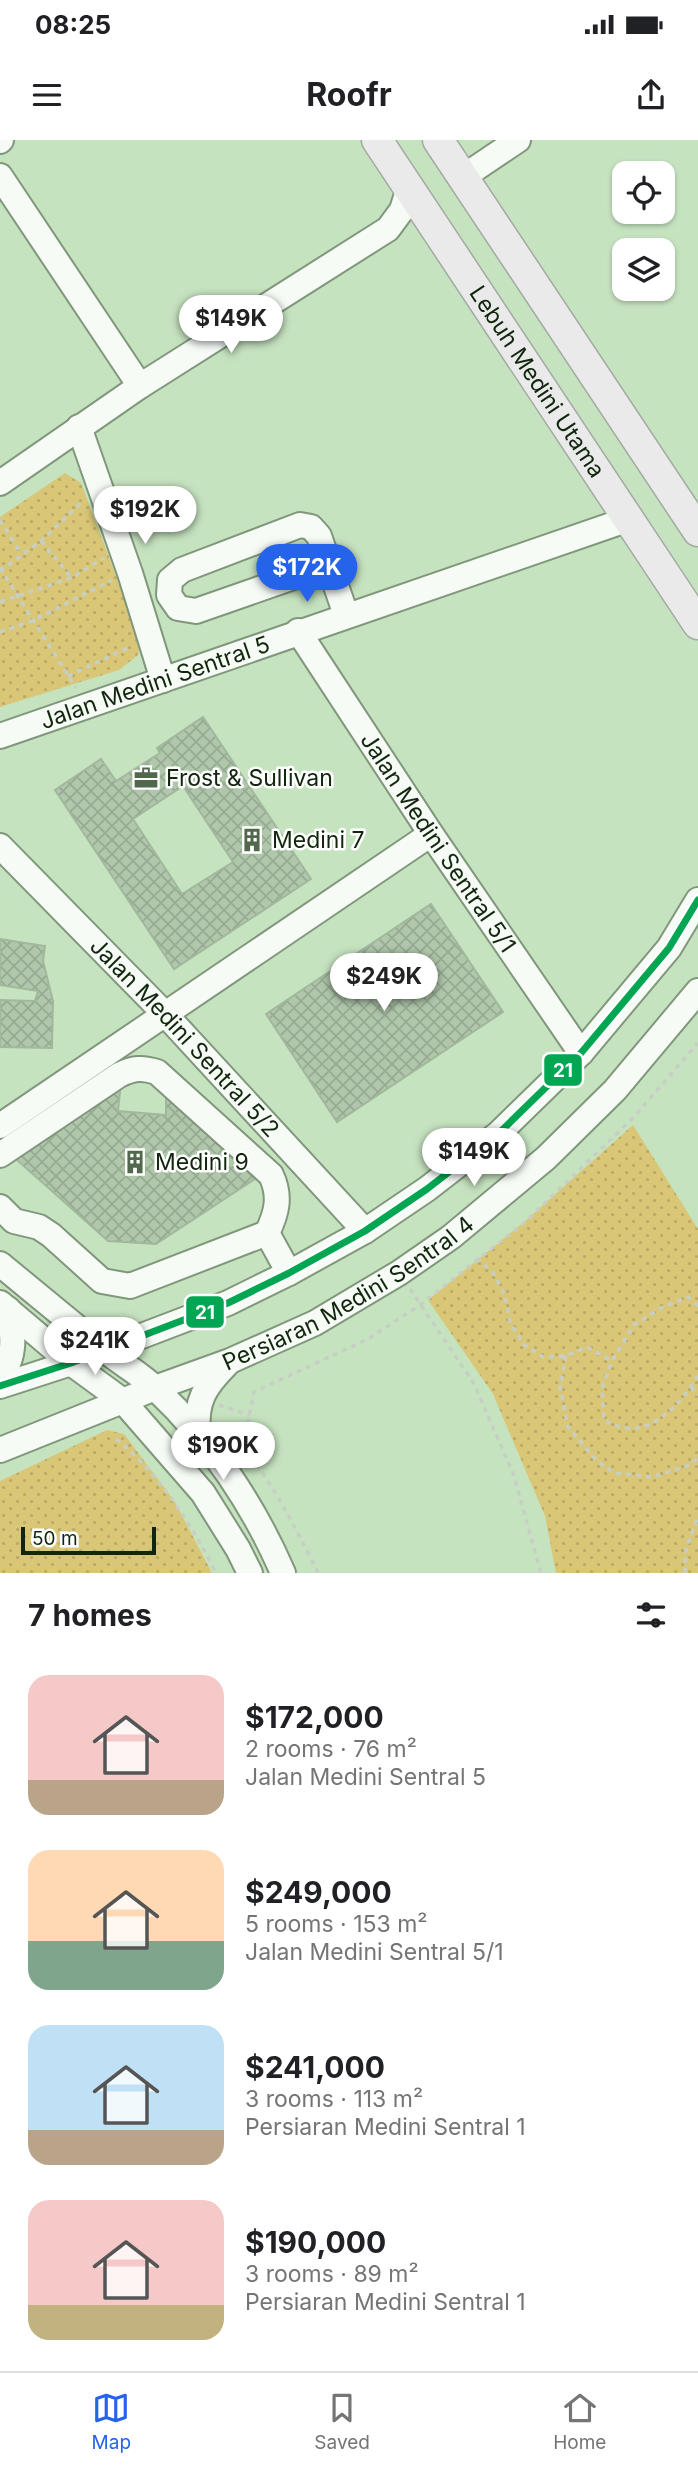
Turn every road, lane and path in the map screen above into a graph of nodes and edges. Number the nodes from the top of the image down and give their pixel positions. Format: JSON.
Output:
{"nodes":[{"id":1,"x":377,"y":140,"type":"edge"},
{"id":2,"x":438,"y":140,"type":"edge"},
{"id":3,"x":518,"y":140,"type":"edge"},
{"id":4,"x":0,"y":176,"type":"edge"},
{"id":5,"x":463,"y":177,"type":"junction"},
{"id":6,"x":409,"y":188,"type":"junction"},
{"id":7,"x":140,"y":386,"type":"junction"},
{"id":8,"x":79,"y":427,"type":"junction"},
{"id":9,"x":0,"y":483,"type":"edge"},
{"id":10,"x":99,"y":486,"type":"junction"},
{"id":11,"x":629,"y":519,"type":"junction"},
{"id":12,"x":0,"y":520,"type":"edge"},
{"id":13,"x":698,"y":531,"type":"edge"},
{"id":14,"x":41,"y":541,"type":"junction"},
{"id":15,"x":121,"y":547,"type":"junction"},
{"id":16,"x":22,"y":555,"type":"junction"},
{"id":17,"x":328,"y":565,"type":"junction"},
{"id":18,"x":0,"y":570,"type":"edge"},
{"id":19,"x":130,"y":573,"type":"junction"},
{"id":20,"x":71,"y":578,"type":"junction"},
{"id":21,"x":18,"y":596,"type":"junction"},
{"id":22,"x":0,"y":603,"type":"edge"},
{"id":23,"x":346,"y":615,"type":"junction"},
{"id":24,"x":34,"y":621,"type":"junction"},
{"id":25,"x":698,"y":624,"type":"edge"},
{"id":26,"x":298,"y":631,"type":"junction"},
{"id":27,"x":0,"y":632,"type":"edge"},
{"id":28,"x":132,"y":646,"type":"dead end"},
{"id":29,"x":68,"y":676,"type":"junction"},
{"id":30,"x":163,"y":680,"type":"junction"},
{"id":31,"x":87,"y":706,"type":"junction"},
{"id":32,"x":0,"y":736,"type":"edge"},
{"id":33,"x":431,"y":834,"type":"junction"},
{"id":34,"x":0,"y":846,"type":"edge"},
{"id":35,"x":698,"y":900,"type":"edge"},
{"id":36,"x":698,"y":991,"type":"edge"},
{"id":37,"x":164,"y":1013,"type":"junction"},
{"id":38,"x":581,"y":1053,"type":"junction"},
{"id":39,"x":0,"y":1126,"type":"edge"},
{"id":40,"x":0,"y":1155,"type":"edge"},
{"id":41,"x":5,"y":1221,"type":"edge"},
{"id":42,"x":365,"y":1231,"type":"junction"},
{"id":43,"x":267,"y":1233,"type":"junction"},
{"id":44,"x":477,"y":1258,"type":"dead end"},
{"id":45,"x":0,"y":1264,"type":"edge"},
{"id":46,"x":289,"y":1273,"type":"junction"},
{"id":47,"x":399,"y":1273,"type":"junction"},
{"id":48,"x":4,"y":1306,"type":"edge"},
{"id":49,"x":698,"y":1306,"type":"edge"},
{"id":50,"x":104,"y":1349,"type":"junction"},
{"id":51,"x":566,"y":1356,"type":"junction"},
{"id":52,"x":230,"y":1361,"type":"junction"},
{"id":53,"x":612,"y":1361,"type":"junction"},
{"id":54,"x":71,"y":1363,"type":"junction"},
{"id":55,"x":0,"y":1376,"type":"edge"},
{"id":56,"x":698,"y":1376,"type":"edge"},
{"id":57,"x":0,"y":1385,"type":"edge"},
{"id":58,"x":691,"y":1387,"type":"junction"},
{"id":59,"x":155,"y":1388,"type":"junction"},
{"id":60,"x":698,"y":1395,"type":"edge"},
{"id":61,"x":200,"y":1398,"type":"junction"},
{"id":62,"x":123,"y":1401,"type":"junction"},
{"id":63,"x":249,"y":1415,"type":"dead end"},
{"id":64,"x":198,"y":1433,"type":"junction"},
{"id":65,"x":116,"y":1439,"type":"dead end"},
{"id":66,"x":243,"y":1446,"type":"dead end"},
{"id":67,"x":0,"y":1450,"type":"edge"},
{"id":68,"x":698,"y":1458,"type":"edge"},
{"id":69,"x":698,"y":1516,"type":"edge"},
{"id":70,"x":216,"y":1573,"type":"edge"},
{"id":71,"x":250,"y":1573,"type":"edge"},
{"id":72,"x":283,"y":1573,"type":"edge"},
{"id":73,"x":318,"y":1573,"type":"edge"},
{"id":74,"x":541,"y":1573,"type":"edge"},
{"id":75,"x":685,"y":1573,"type":"edge"}],
"edges":[{"from":1,"to":6,"type":"main road","name":"Lebuh Medini Utama"},
{"from":2,"to":5,"type":"main road"},
{"from":3,"to":5,"type":"street"},
{"from":4,"to":7,"type":"street"},
{"from":5,"to":13,"type":"main road"},
{"from":6,"to":7,"type":"street"},
{"from":6,"to":11,"type":"main road","name":"Lebuh Medini Utama"},
{"from":7,"to":8,"type":"street"},
{"from":8,"to":9,"type":"street"},
{"from":8,"to":10,"type":"street"},
{"from":10,"to":14,"type":"path"},
{"from":10,"to":15,"type":"street"},
{"from":11,"to":23,"type":"street","name":"Jalan Medini Sentral 5"},
{"from":11,"to":25,"type":"main road","name":"Lebuh Medini Utama"},
{"from":12,"to":16,"type":"path"},
{"from":14,"to":16,"type":"path"},
{"from":14,"to":20,"type":"path"},
{"from":15,"to":19,"type":"street"},
{"from":15,"to":20,"type":"path"},
{"from":16,"to":18,"type":"path"},
{"from":17,"to":17,"type":"street"},
{"from":17,"to":23,"type":"street"},
{"from":18,"to":21,"type":"path"},
{"from":19,"to":24,"type":"path"},
{"from":19,"to":30,"type":"street"},
{"from":20,"to":21,"type":"path"},
{"from":21,"to":22,"type":"path"},
{"from":21,"to":24,"type":"path"},
{"from":23,"to":26,"type":"street","name":"Jalan Medini Sentral 5"},
{"from":24,"to":27,"type":"path"},
{"from":24,"to":29,"type":"path"},
{"from":26,"to":30,"type":"street","name":"Jalan Medini Sentral 5"},
{"from":26,"to":33,"type":"street","name":"Jalan Medini Sentral 5/1"},
{"from":28,"to":29,"type":"path"},
{"from":29,"to":31,"type":"path"},
{"from":30,"to":31,"type":"street","name":"Jalan Medini Sentral 5"},
{"from":31,"to":32,"type":"street","name":"Jalan Medini Sentral 5"},
{"from":33,"to":37,"type":"street"},
{"from":33,"to":38,"type":"street","name":"Jalan Medini Sentral 5/1"},
{"from":34,"to":37,"type":"street","name":"Jalan Medini Sentral 5/2"},
{"from":35,"to":38,"type":"street","name":"Persiaran Medini Sentral 4"},
{"from":36,"to":47,"type":"street","name":"Persiaran Medini Sentral 4"},
{"from":37,"to":39,"type":"street"},
{"from":37,"to":42,"type":"street","name":"Jalan Medini Sentral 5/2"},
{"from":38,"to":42,"type":"street","name":"Persiaran Medini Sentral 4"},
{"from":40,"to":43,"type":"street"},
{"from":41,"to":43,"type":"street"},
{"from":42,"to":46,"type":"street","name":"Persiaran Medini Sentral 4"},
{"from":43,"to":46,"type":"street"},
{"from":44,"to":51,"type":"path"},
{"from":45,"to":50,"type":"street"},
{"from":46,"to":50,"type":"street","name":"Persiaran Medini Sentral 4"},
{"from":47,"to":52,"type":"street","name":"Persiaran Medini Sentral 4"},
{"from":47,"to":74,"type":"path"},
{"from":48,"to":54,"type":"street"},
{"from":48,"to":55,"type":"street"},
{"from":49,"to":53,"type":"path"},
{"from":50,"to":54,"type":"street","name":"Persiaran Medini Sentral 4"},
{"from":50,"to":59,"type":"street"},
{"from":51,"to":53,"type":"path"},
{"from":51,"to":68,"type":"path"},
{"from":52,"to":59,"type":"street","name":"Persiaran Medini Sentral 4"},
{"from":52,"to":61,"type":"street"},
{"from":53,"to":58,"type":"path"},
{"from":54,"to":57,"type":"street","name":"Persiaran Medini Sentral 4"},
{"from":54,"to":62,"type":"street"},
{"from":56,"to":58,"type":"path"},
{"from":58,"to":60,"type":"path"},
{"from":59,"to":62,"type":"street","name":"Persiaran Medini Sentral 4"},
{"from":59,"to":64,"type":"street"},
{"from":61,"to":63,"type":"path"},
{"from":61,"to":64,"type":"street"},
{"from":62,"to":67,"type":"street","name":"Persiaran Medini Sentral 4"},
{"from":62,"to":71,"type":"street"},
{"from":64,"to":72,"type":"street"},
{"from":65,"to":70,"type":"path"},
{"from":66,"to":73,"type":"path"},
{"from":69,"to":75,"type":"path"}]}
